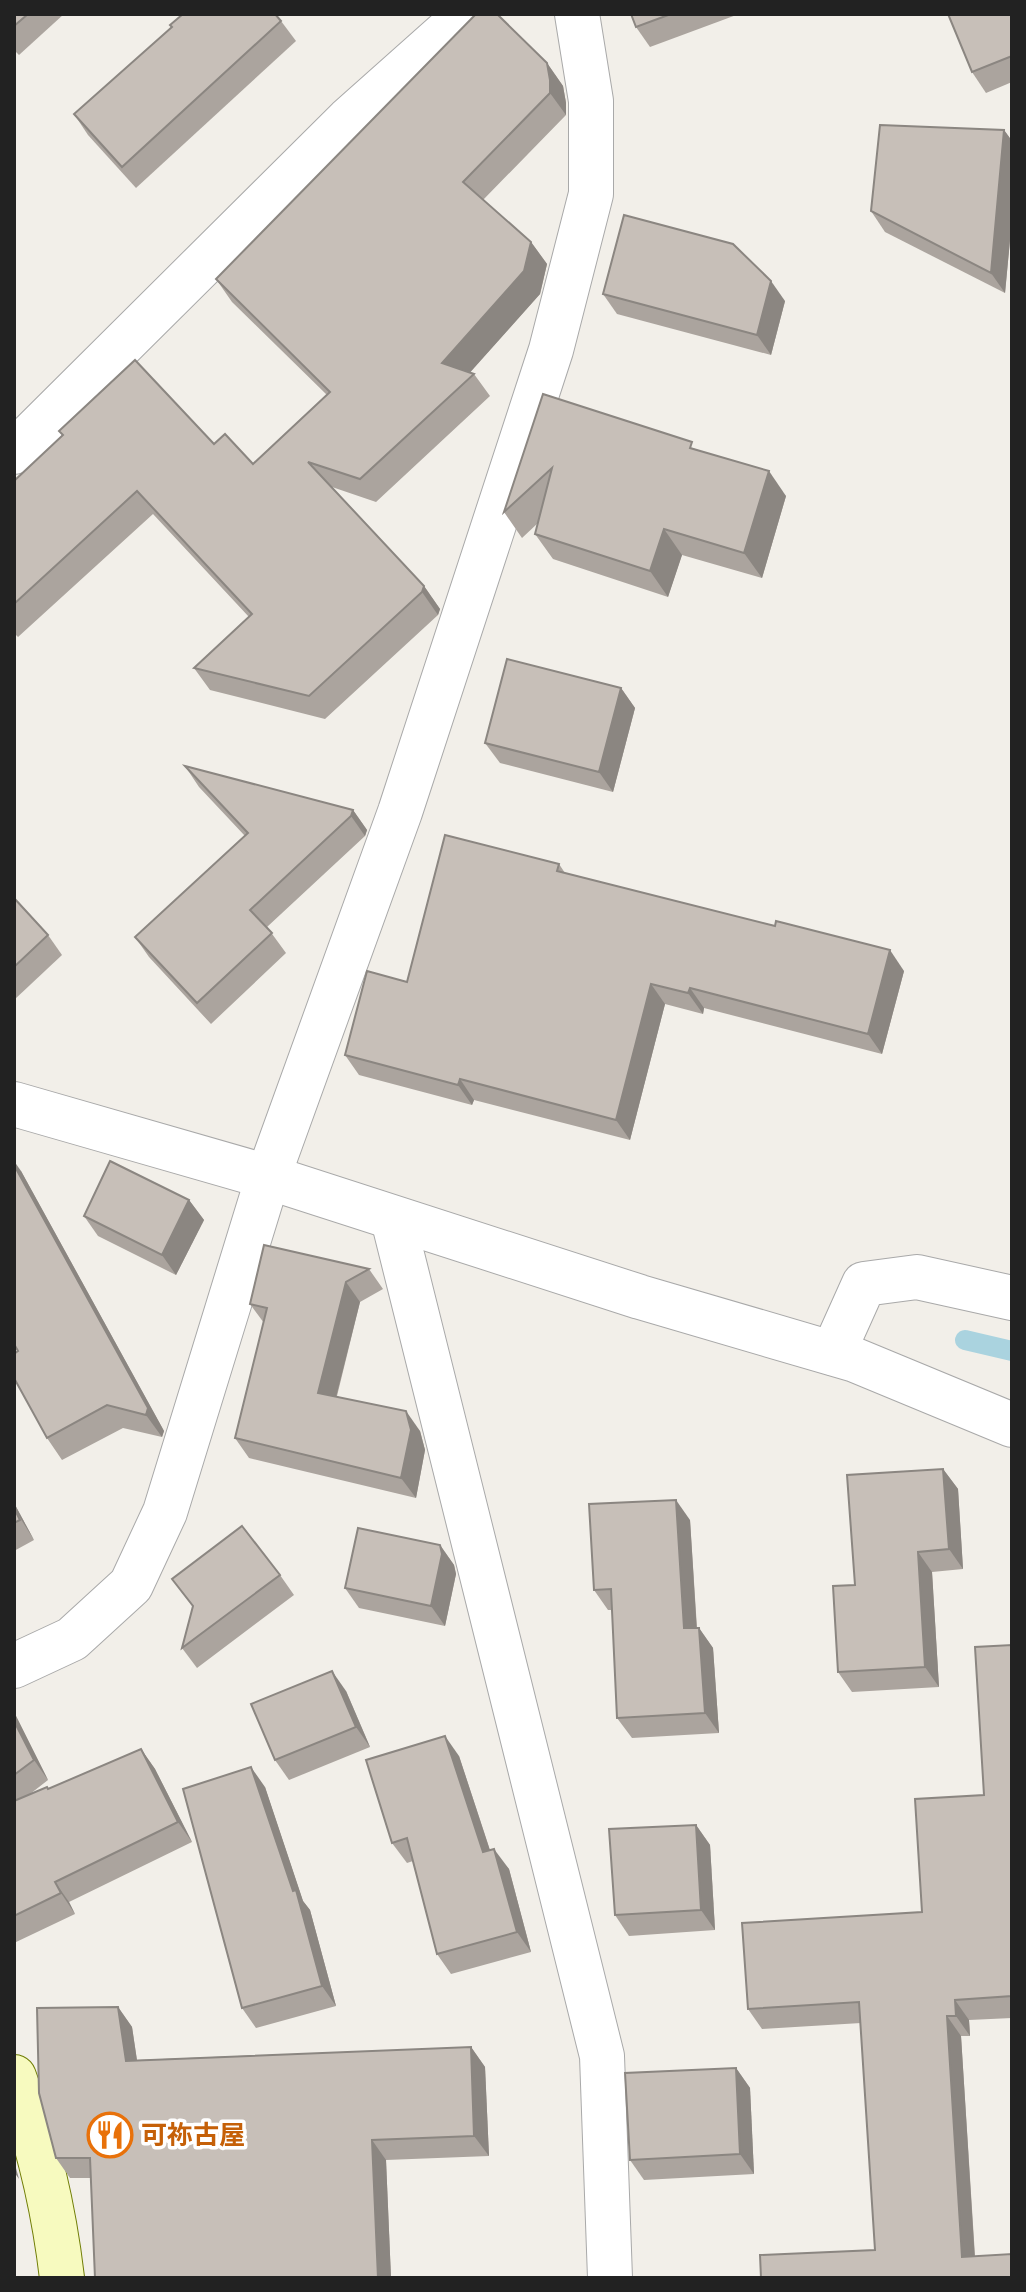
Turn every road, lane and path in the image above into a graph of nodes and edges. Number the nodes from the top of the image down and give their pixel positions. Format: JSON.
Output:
{"nodes":[{"id":1,"x":467,"y":14,"type":"edge"},
{"id":2,"x":577,"y":14,"type":"edge"},
{"id":3,"x":14,"y":452,"type":"edge"},
{"id":4,"x":14,"y":1104,"type":"edge"},
{"id":5,"x":268,"y":1177,"type":"junction"},
{"id":6,"x":393,"y":1219,"type":"junction"},
{"id":7,"x":1012,"y":1298,"type":"edge"},
{"id":8,"x":833,"y":1353,"type":"junction"},
{"id":9,"x":1012,"y":1425,"type":"edge"},
{"id":10,"x":14,"y":1666,"type":"edge"},
{"id":11,"x":14,"y":2077,"type":"edge"},
{"id":12,"x":62,"y":2278,"type":"edge"},
{"id":13,"x":610,"y":2278,"type":"edge"}],
"edges":[{"from":1,"to":3,"type":"street"},
{"from":2,"to":5,"type":"street"},
{"from":4,"to":5,"type":"street"},
{"from":5,"to":6,"type":"street"},
{"from":5,"to":10,"type":"street"},
{"from":6,"to":8,"type":"street"},
{"from":6,"to":13,"type":"street"},
{"from":7,"to":8,"type":"street"},
{"from":8,"to":9,"type":"street"},
{"from":11,"to":12,"type":"main road"}]}
